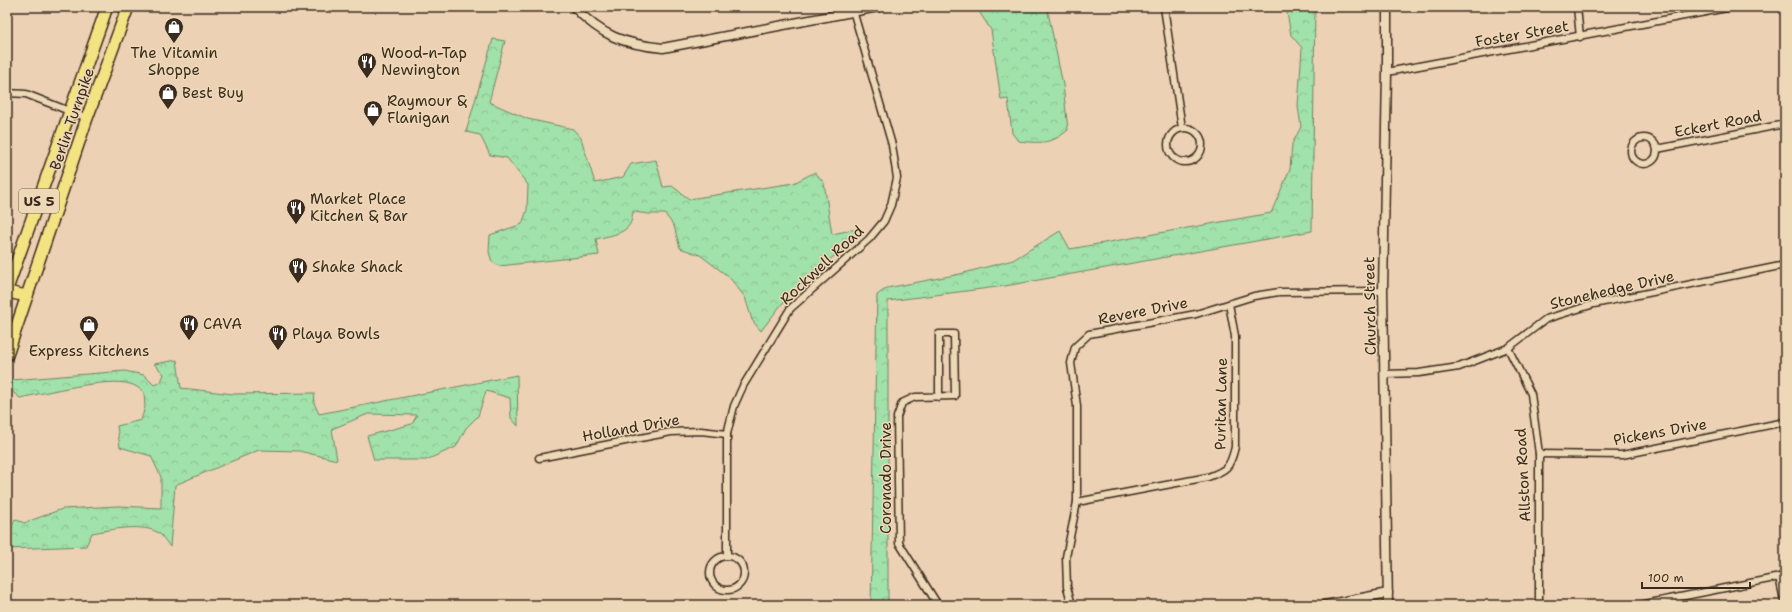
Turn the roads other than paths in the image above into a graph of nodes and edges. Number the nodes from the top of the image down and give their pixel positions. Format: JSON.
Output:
{"nodes":[{"id":1,"x":107,"y":7,"type":"edge"},
{"id":2,"x":128,"y":7,"type":"edge"},
{"id":3,"x":574,"y":7,"type":"edge"},
{"id":4,"x":878,"y":7,"type":"edge"},
{"id":5,"x":1164,"y":7,"type":"edge"},
{"id":6,"x":1387,"y":7,"type":"edge"},
{"id":7,"x":1577,"y":7,"type":"edge"},
{"id":8,"x":1692,"y":7,"type":"edge"},
{"id":9,"x":1732,"y":7,"type":"edge"},
{"id":10,"x":853,"y":10,"type":"edge"},
{"id":11,"x":1693,"y":15,"type":"junction"},
{"id":12,"x":1580,"y":37,"type":"junction"},
{"id":13,"x":1388,"y":72,"type":"junction"},
{"id":14,"x":7,"y":93,"type":"edge"},
{"id":15,"x":70,"y":112,"type":"junction"},
{"id":16,"x":87,"y":118,"type":"junction"},
{"id":17,"x":1785,"y":124,"type":"edge"},
{"id":18,"x":1182,"y":128,"type":"junction"},
{"id":19,"x":1657,"y":149,"type":"junction"},
{"id":20,"x":1785,"y":265,"type":"edge"},
{"id":21,"x":7,"y":291,"type":"edge"},
{"id":22,"x":1383,"y":291,"type":"junction"},
{"id":23,"x":27,"y":296,"type":"junction"},
{"id":24,"x":1229,"y":304,"type":"junction"},
{"id":25,"x":1508,"y":348,"type":"junction"},
{"id":26,"x":7,"y":355,"type":"edge"},
{"id":27,"x":1385,"y":374,"type":"junction"},
{"id":28,"x":939,"y":397,"type":"junction"},
{"id":29,"x":1785,"y":422,"type":"edge"},
{"id":30,"x":727,"y":434,"type":"junction"},
{"id":31,"x":1538,"y":454,"type":"junction"},
{"id":32,"x":539,"y":458,"type":"dead end"},
{"id":33,"x":1077,"y":502,"type":"junction"},
{"id":34,"x":727,"y":556,"type":"junction"},
{"id":35,"x":1782,"y":577,"type":"edge"},
{"id":36,"x":1388,"y":593,"type":"junction"},
{"id":37,"x":938,"y":605,"type":"edge"},
{"id":38,"x":1072,"y":605,"type":"edge"},
{"id":39,"x":1325,"y":605,"type":"edge"},
{"id":40,"x":1388,"y":605,"type":"edge"},
{"id":41,"x":1539,"y":605,"type":"edge"},
{"id":42,"x":1640,"y":605,"type":"edge"},
{"id":43,"x":1785,"y":605,"type":"edge"}],
"edges":[{"from":1,"to":15,"type":"highway","name":"Berlin Turnpike","number":"US 5"},
{"from":2,"to":16,"type":"highway","name":"Berlin Turnpike","number":"US 5"},
{"from":3,"to":10,"type":"street"},
{"from":4,"to":10,"type":"street"},
{"from":5,"to":18,"type":"street"},
{"from":6,"to":13,"type":"street","name":"Church Street"},
{"from":7,"to":12,"type":"street"},
{"from":8,"to":11,"type":"street"},
{"from":9,"to":11,"type":"street","name":"Foster Street"},
{"from":10,"to":30,"type":"street","name":"Rockwell Road"},
{"from":11,"to":12,"type":"street","name":"Foster Street"},
{"from":12,"to":13,"type":"street","name":"Foster Street"},
{"from":13,"to":22,"type":"street","name":"Church Street"},
{"from":14,"to":15,"type":"street"},
{"from":15,"to":16,"type":"street"},
{"from":15,"to":21,"type":"highway","name":"Berlin Turnpike","number":"US 5"},
{"from":16,"to":23,"type":"highway","name":"Berlin Turnpike","number":"US 5"},
{"from":17,"to":19,"type":"street","name":"Eckert Road"},
{"from":18,"to":18,"type":"street"},
{"from":19,"to":19,"type":"street","name":"Eckert Road"},
{"from":20,"to":25,"type":"street","name":"Stonehedge Drive"},
{"from":21,"to":23,"type":"highway"},
{"from":22,"to":24,"type":"street","name":"Revere Drive"},
{"from":22,"to":27,"type":"street","name":"Church Street"},
{"from":23,"to":26,"type":"highway","name":"Berlin Turnpike","number":"US 5"},
{"from":24,"to":33,"type":"street","name":"Revere Drive"},
{"from":24,"to":33,"type":"street","name":"Puritan Lane"},
{"from":25,"to":27,"type":"street","name":"Stonehedge Drive"},
{"from":25,"to":31,"type":"street","name":"Allston Road"},
{"from":27,"to":36,"type":"street","name":"Church Street"},
{"from":28,"to":28,"type":"street","name":"Coronado Drive"},
{"from":28,"to":37,"type":"street","name":"Coronado Drive"},
{"from":29,"to":31,"type":"street","name":"Pickens Drive"},
{"from":30,"to":32,"type":"street","name":"Holland Drive"},
{"from":30,"to":34,"type":"street","name":"Rockwell Road"},
{"from":31,"to":41,"type":"street","name":"Allston Road"},
{"from":33,"to":38,"type":"street","name":"Revere Drive"},
{"from":34,"to":34,"type":"street"},
{"from":35,"to":42,"type":"street"},
{"from":35,"to":43,"type":"street"},
{"from":36,"to":39,"type":"street"},
{"from":36,"to":40,"type":"street","name":"Church Street"}]}
